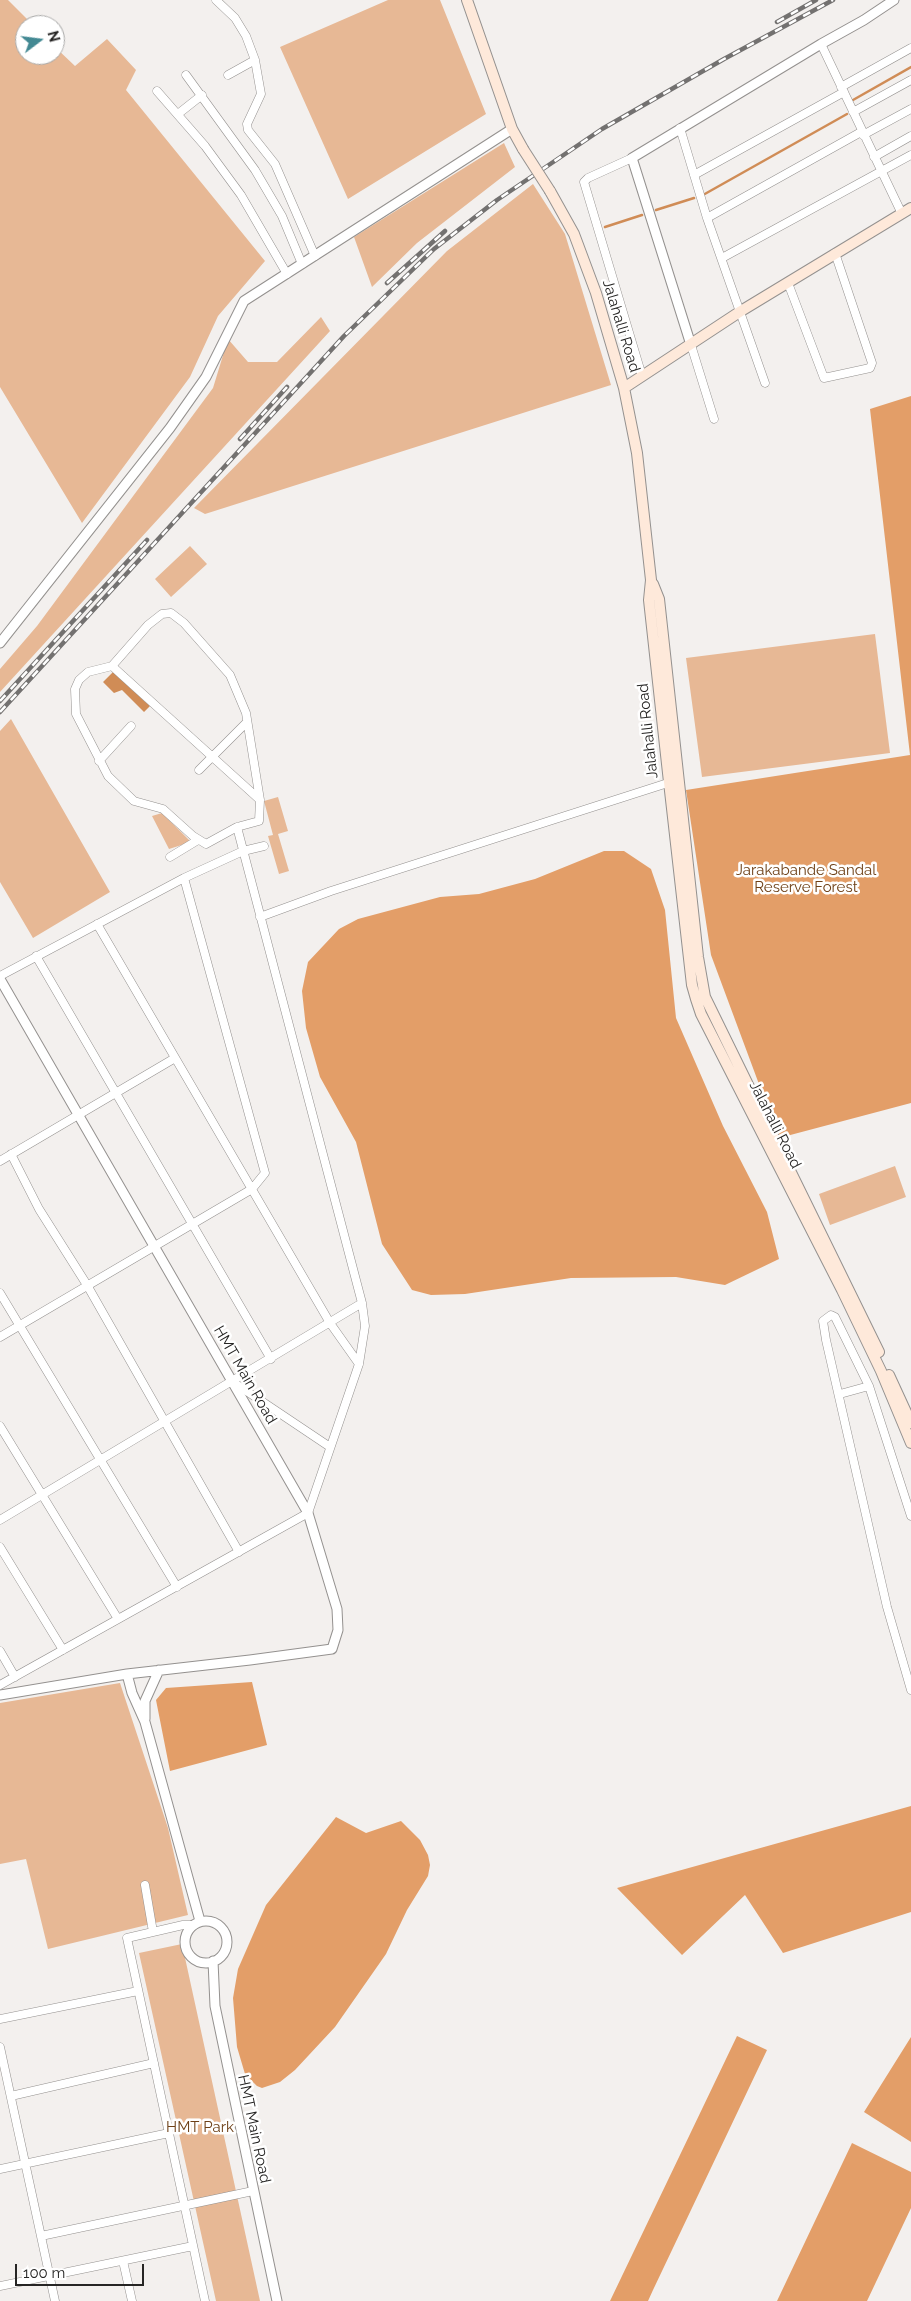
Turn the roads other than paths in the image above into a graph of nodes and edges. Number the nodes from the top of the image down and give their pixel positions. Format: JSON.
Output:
{"nodes":[{"id":1,"x":216,"y":0,"type":"edge"},
{"id":2,"x":467,"y":0,"type":"edge"},
{"id":3,"x":894,"y":0,"type":"edge"},
{"id":4,"x":821,"y":44,"type":"junction"},
{"id":5,"x":911,"y":48,"type":"edge"},
{"id":6,"x":255,"y":60,"type":"junction"},
{"id":7,"x":186,"y":75,"type":"dead end"},
{"id":8,"x":228,"y":75,"type":"dead end"},
{"id":9,"x":911,"y":80,"type":"edge"},
{"id":10,"x":842,"y":90,"type":"junction"},
{"id":11,"x":157,"y":91,"type":"dead end"},
{"id":12,"x":202,"y":95,"type":"junction"},
{"id":13,"x":911,"y":109,"type":"edge"},
{"id":14,"x":853,"y":112,"type":"junction"},
{"id":15,"x":178,"y":114,"type":"junction"},
{"id":16,"x":680,"y":128,"type":"junction"},
{"id":17,"x":512,"y":129,"type":"junction"},
{"id":18,"x":862,"y":133,"type":"junction"},
{"id":19,"x":911,"y":136,"type":"edge"},
{"id":20,"x":911,"y":155,"type":"edge"},
{"id":21,"x":874,"y":157,"type":"junction"},
{"id":22,"x":632,"y":158,"type":"junction"},
{"id":23,"x":881,"y":172,"type":"junction"},
{"id":24,"x":694,"y":175,"type":"junction"},
{"id":25,"x":906,"y":211,"type":"edge"},
{"id":26,"x":707,"y":218,"type":"junction"},
{"id":27,"x":836,"y":253,"type":"junction"},
{"id":28,"x":315,"y":256,"type":"junction"},
{"id":29,"x":722,"y":258,"type":"junction"},
{"id":30,"x":302,"y":264,"type":"junction"},
{"id":31,"x":287,"y":274,"type":"junction"},
{"id":32,"x":788,"y":283,"type":"junction"},
{"id":33,"x":741,"y":311,"type":"junction"},
{"id":34,"x":690,"y":345,"type":"junction"},
{"id":35,"x":642,"y":376,"type":"junction"},
{"id":36,"x":764,"y":383,"type":"dead end"},
{"id":37,"x":624,"y":388,"type":"junction"},
{"id":38,"x":714,"y":419,"type":"dead end"},
{"id":39,"x":0,"y":643,"type":"edge"},
{"id":40,"x":112,"y":666,"type":"junction"},
{"id":41,"x":247,"y":722,"type":"junction"},
{"id":42,"x":131,"y":726,"type":"dead end"},
{"id":43,"x":212,"y":757,"type":"junction"},
{"id":44,"x":99,"y":761,"type":"junction"},
{"id":45,"x":199,"y":770,"type":"dead end"},
{"id":46,"x":673,"y":781,"type":"junction"},
{"id":47,"x":260,"y":800,"type":"junction"},
{"id":48,"x":237,"y":827,"type":"junction"},
{"id":49,"x":198,"y":840,"type":"junction"},
{"id":50,"x":264,"y":846,"type":"dead end"},
{"id":51,"x":244,"y":851,"type":"junction"},
{"id":52,"x":170,"y":857,"type":"dead end"},
{"id":53,"x":184,"y":878,"type":"junction"},
{"id":54,"x":260,"y":917,"type":"junction"},
{"id":55,"x":97,"y":924,"type":"junction"},
{"id":56,"x":36,"y":956,"type":"junction"},
{"id":57,"x":0,"y":977,"type":"edge"},
{"id":58,"x":175,"y":1058,"type":"junction"},
{"id":59,"x":733,"y":1064,"type":"junction"},
{"id":60,"x":116,"y":1093,"type":"junction"},
{"id":61,"x":78,"y":1115,"type":"junction"},
{"id":62,"x":11,"y":1154,"type":"junction"},
{"id":63,"x":0,"y":1161,"type":"edge"},
{"id":64,"x":252,"y":1189,"type":"junction"},
{"id":65,"x":192,"y":1224,"type":"junction"},
{"id":66,"x":154,"y":1246,"type":"junction"},
{"id":67,"x":87,"y":1286,"type":"junction"},
{"id":68,"x":0,"y":1293,"type":"edge"},
{"id":69,"x":362,"y":1303,"type":"junction"},
{"id":70,"x":330,"y":1322,"type":"junction"},
{"id":71,"x":19,"y":1326,"type":"junction"},
{"id":72,"x":0,"y":1337,"type":"edge"},
{"id":73,"x":271,"y":1359,"type":"junction"},
{"id":74,"x":359,"y":1364,"type":"junction"},
{"id":75,"x":233,"y":1382,"type":"junction"},
{"id":76,"x":869,"y":1386,"type":"junction"},
{"id":77,"x":840,"y":1394,"type":"junction"},
{"id":78,"x":911,"y":1422,"type":"edge"},
{"id":79,"x":164,"y":1423,"type":"junction"},
{"id":80,"x":0,"y":1426,"type":"edge"},
{"id":81,"x":911,"y":1443,"type":"edge"},
{"id":82,"x":330,"y":1447,"type":"junction"},
{"id":83,"x":100,"y":1461,"type":"junction"},
{"id":84,"x":42,"y":1495,"type":"junction"},
{"id":85,"x":308,"y":1513,"type":"junction"},
{"id":86,"x":911,"y":1516,"type":"edge"},
{"id":87,"x":0,"y":1520,"type":"edge"},
{"id":88,"x":0,"y":1547,"type":"edge"},
{"id":89,"x":239,"y":1552,"type":"junction"},
{"id":90,"x":176,"y":1587,"type":"junction"},
{"id":91,"x":118,"y":1619,"type":"junction"},
{"id":92,"x":63,"y":1650,"type":"junction"},
{"id":93,"x":0,"y":1652,"type":"edge"},
{"id":94,"x":160,"y":1670,"type":"junction"},
{"id":95,"x":127,"y":1674,"type":"junction"},
{"id":96,"x":15,"y":1677,"type":"junction"},
{"id":97,"x":0,"y":1685,"type":"edge"},
{"id":98,"x":911,"y":1690,"type":"edge"},
{"id":99,"x":0,"y":1695,"type":"edge"},
{"id":100,"x":145,"y":1722,"type":"junction"},
{"id":101,"x":145,"y":1885,"type":"dead end"},
{"id":102,"x":197,"y":1923,"type":"junction"},
{"id":103,"x":154,"y":1932,"type":"junction"},
{"id":104,"x":213,"y":1961,"type":"junction"},
{"id":105,"x":138,"y":1991,"type":"junction"},
{"id":106,"x":0,"y":2019,"type":"edge"},
{"id":107,"x":0,"y":2047,"type":"edge"},
{"id":108,"x":154,"y":2064,"type":"junction"},
{"id":109,"x":11,"y":2096,"type":"junction"},
{"id":110,"x":169,"y":2133,"type":"junction"},
{"id":111,"x":25,"y":2164,"type":"junction"},
{"id":112,"x":0,"y":2169,"type":"edge"},
{"id":113,"x":252,"y":2191,"type":"junction"},
{"id":114,"x":184,"y":2205,"type":"junction"},
{"id":115,"x":41,"y":2236,"type":"junction"},
{"id":116,"x":193,"y":2246,"type":"junction"},
{"id":117,"x":123,"y":2261,"type":"junction"},
{"id":118,"x":50,"y":2276,"type":"junction"},
{"id":119,"x":0,"y":2286,"type":"edge"},
{"id":120,"x":55,"y":2301,"type":"edge"},
{"id":121,"x":132,"y":2301,"type":"edge"},
{"id":122,"x":205,"y":2301,"type":"edge"},
{"id":123,"x":277,"y":2301,"type":"edge"}],
"edges":[{"from":1,"to":6,"type":"street"},
{"from":2,"to":17,"type":"main road","name":"Jalahalli Road"},
{"from":3,"to":4,"type":"street"},
{"from":4,"to":10,"type":"street"},
{"from":4,"to":16,"type":"street"},
{"from":5,"to":10,"type":"street"},
{"from":6,"to":8,"type":"street"},
{"from":6,"to":28,"type":"street"},
{"from":7,"to":12,"type":"street"},
{"from":9,"to":14,"type":"street"},
{"from":10,"to":14,"type":"street"},
{"from":10,"to":24,"type":"street"},
{"from":11,"to":15,"type":"street"},
{"from":12,"to":15,"type":"street"},
{"from":12,"to":30,"type":"street"},
{"from":13,"to":18,"type":"street"},
{"from":14,"to":18,"type":"street"},
{"from":15,"to":31,"type":"street"},
{"from":16,"to":22,"type":"street"},
{"from":16,"to":24,"type":"street"},
{"from":17,"to":28,"type":"street"},
{"from":17,"to":37,"type":"main road","name":"Jalahalli Road","bridge":true},
{"from":18,"to":21,"type":"street"},
{"from":18,"to":26,"type":"street"},
{"from":19,"to":21,"type":"street"},
{"from":20,"to":23,"type":"street"},
{"from":21,"to":23,"type":"street"},
{"from":22,"to":34,"type":"street"},
{"from":22,"to":35,"type":"street"},
{"from":23,"to":25,"type":"street"},
{"from":23,"to":29,"type":"street"},
{"from":24,"to":26,"type":"street"},
{"from":25,"to":27,"type":"main road"},
{"from":26,"to":29,"type":"street"},
{"from":27,"to":32,"type":"main road"},
{"from":27,"to":32,"type":"street"},
{"from":28,"to":30,"type":"street"},
{"from":29,"to":33,"type":"street"},
{"from":30,"to":31,"type":"street"},
{"from":31,"to":39,"type":"street"},
{"from":32,"to":33,"type":"main road"},
{"from":33,"to":34,"type":"main road"},
{"from":33,"to":36,"type":"street"},
{"from":34,"to":35,"type":"main road"},
{"from":34,"to":38,"type":"street"},
{"from":35,"to":37,"type":"main road"},
{"from":37,"to":46,"type":"main road","name":"Jalahalli Road"},
{"from":40,"to":41,"type":"street"},
{"from":40,"to":43,"type":"street"},
{"from":40,"to":44,"type":"street"},
{"from":41,"to":43,"type":"street"},
{"from":41,"to":47,"type":"street"},
{"from":42,"to":44,"type":"street"},
{"from":43,"to":45,"type":"street"},
{"from":43,"to":47,"type":"street"},
{"from":44,"to":49,"type":"street"},
{"from":46,"to":54,"type":"street"},
{"from":46,"to":59,"type":"main road","name":"Jalahalli Road"},
{"from":47,"to":48,"type":"street"},
{"from":48,"to":49,"type":"street"},
{"from":48,"to":51,"type":"street"},
{"from":49,"to":52,"type":"street"},
{"from":50,"to":51,"type":"street"},
{"from":51,"to":53,"type":"street"},
{"from":51,"to":54,"type":"street"},
{"from":53,"to":55,"type":"street"},
{"from":53,"to":64,"type":"street"},
{"from":54,"to":69,"type":"street"},
{"from":55,"to":56,"type":"street"},
{"from":55,"to":58,"type":"street"},
{"from":56,"to":57,"type":"street"},
{"from":56,"to":60,"type":"street"},
{"from":57,"to":61,"type":"street","name":"HMT Main Road"},
{"from":58,"to":60,"type":"street"},
{"from":58,"to":64,"type":"street"},
{"from":59,"to":78,"type":"main road"},
{"from":59,"to":81,"type":"main road","name":"Jalahalli Road"},
{"from":60,"to":61,"type":"street"},
{"from":60,"to":65,"type":"street"},
{"from":61,"to":62,"type":"street"},
{"from":61,"to":66,"type":"street","name":"HMT Main Road"},
{"from":62,"to":63,"type":"street"},
{"from":62,"to":67,"type":"street"},
{"from":64,"to":65,"type":"street"},
{"from":64,"to":70,"type":"street"},
{"from":65,"to":66,"type":"street"},
{"from":65,"to":73,"type":"street"},
{"from":66,"to":67,"type":"street"},
{"from":66,"to":75,"type":"street","name":"HMT Main Road"},
{"from":67,"to":71,"type":"street"},
{"from":67,"to":79,"type":"street"},
{"from":68,"to":71,"type":"street"},
{"from":69,"to":70,"type":"street"},
{"from":69,"to":74,"type":"street"},
{"from":70,"to":73,"type":"street"},
{"from":70,"to":74,"type":"street"},
{"from":71,"to":72,"type":"street"},
{"from":71,"to":83,"type":"street"},
{"from":73,"to":75,"type":"street"},
{"from":74,"to":82,"type":"street"},
{"from":75,"to":79,"type":"street"},
{"from":75,"to":82,"type":"street"},
{"from":75,"to":85,"type":"street","name":"HMT Main Road"},
{"from":76,"to":77,"type":"street"},
{"from":76,"to":77,"type":"street"},
{"from":76,"to":86,"type":"street"},
{"from":77,"to":98,"type":"street"},
{"from":79,"to":83,"type":"street"},
{"from":79,"to":89,"type":"street"},
{"from":80,"to":84,"type":"street"},
{"from":82,"to":85,"type":"street"},
{"from":83,"to":84,"type":"street"},
{"from":83,"to":90,"type":"street"},
{"from":84,"to":87,"type":"street"},
{"from":84,"to":91,"type":"street"},
{"from":85,"to":89,"type":"street"},
{"from":85,"to":94,"type":"street","name":"HMT Main Road"},
{"from":88,"to":92,"type":"street"},
{"from":89,"to":90,"type":"street"},
{"from":90,"to":91,"type":"street"},
{"from":91,"to":92,"type":"street"},
{"from":92,"to":96,"type":"street"},
{"from":93,"to":96,"type":"street"},
{"from":94,"to":95,"type":"street","name":"HMT Main Road"},
{"from":94,"to":100,"type":"street"},
{"from":95,"to":99,"type":"street","name":"HMT Main Road"},
{"from":95,"to":100,"type":"street"},
{"from":96,"to":97,"type":"street"},
{"from":100,"to":102,"type":"street"},
{"from":101,"to":103,"type":"street"},
{"from":102,"to":103,"type":"street"},
{"from":102,"to":104,"type":"street"},
{"from":102,"to":104,"type":"street"},
{"from":103,"to":105,"type":"street"},
{"from":104,"to":113,"type":"street","name":"HMT Main Road"},
{"from":105,"to":106,"type":"street"},
{"from":105,"to":108,"type":"street"},
{"from":107,"to":109,"type":"street"},
{"from":108,"to":109,"type":"street"},
{"from":108,"to":110,"type":"street"},
{"from":109,"to":111,"type":"street"},
{"from":110,"to":111,"type":"street"},
{"from":110,"to":114,"type":"street"},
{"from":111,"to":112,"type":"street"},
{"from":111,"to":115,"type":"street"},
{"from":113,"to":114,"type":"street"},
{"from":113,"to":123,"type":"street","name":"HMT Main Road"},
{"from":114,"to":115,"type":"street"},
{"from":114,"to":116,"type":"street"},
{"from":115,"to":118,"type":"street"},
{"from":116,"to":117,"type":"street"},
{"from":116,"to":122,"type":"street"},
{"from":117,"to":118,"type":"street"},
{"from":117,"to":121,"type":"street"},
{"from":118,"to":119,"type":"street"},
{"from":118,"to":120,"type":"street"}]}
